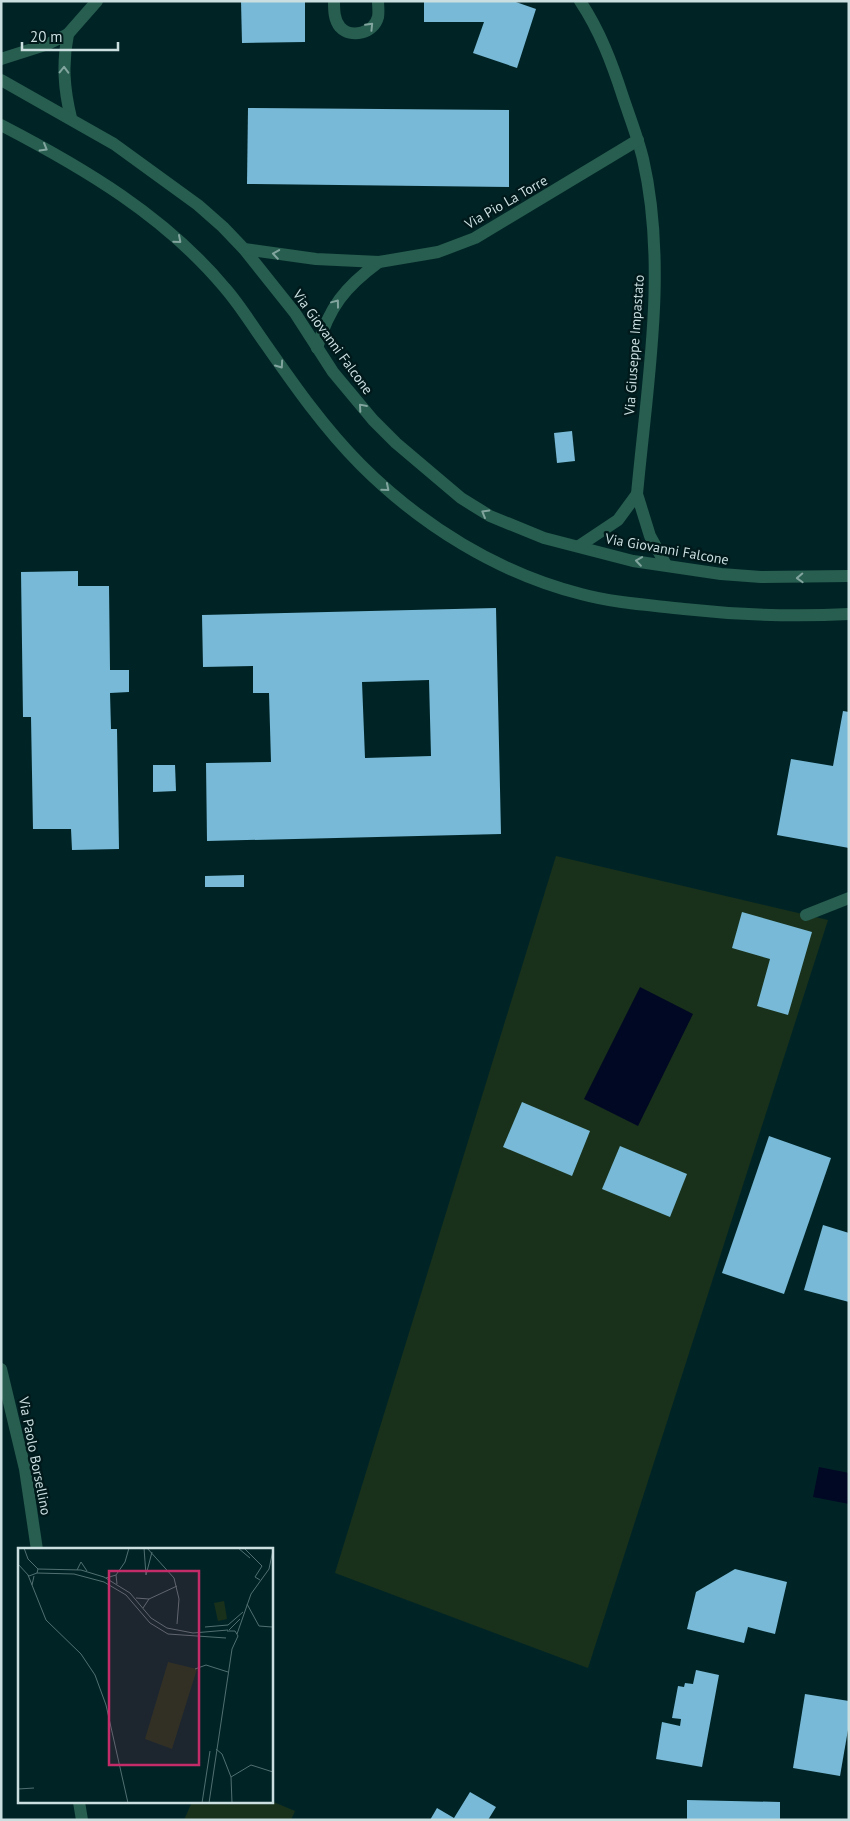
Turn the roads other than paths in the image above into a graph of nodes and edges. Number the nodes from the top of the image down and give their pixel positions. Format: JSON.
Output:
{"nodes":[{"id":1,"x":97,"y":1,"type":"edge"},
{"id":2,"x":334,"y":1,"type":"edge"},
{"id":3,"x":378,"y":1,"type":"edge"},
{"id":4,"x":580,"y":1,"type":"edge"},
{"id":5,"x":68,"y":34,"type":"junction"},
{"id":6,"x":1,"y":59,"type":"edge"},
{"id":7,"x":1,"y":80,"type":"edge"},
{"id":8,"x":72,"y":118,"type":"junction"},
{"id":9,"x":1,"y":125,"type":"edge"},
{"id":10,"x":638,"y":140,"type":"junction"},
{"id":11,"x":244,"y":249,"type":"junction"},
{"id":12,"x":379,"y":262,"type":"junction"},
{"id":13,"x":317,"y":348,"type":"junction"},
{"id":14,"x":637,"y":494,"type":"junction"},
{"id":15,"x":579,"y":546,"type":"junction"},
{"id":16,"x":666,"y":565,"type":"junction"},
{"id":17,"x":849,"y":576,"type":"edge"},
{"id":18,"x":849,"y":614,"type":"edge"},
{"id":19,"x":849,"y":898,"type":"edge"},
{"id":20,"x":806,"y":915,"type":"dead end"},
{"id":21,"x":1,"y":1369,"type":"edge"},
{"id":22,"x":38,"y":1548,"type":"edge"},
{"id":23,"x":79,"y":1804,"type":"edge"},
{"id":24,"x":82,"y":1820,"type":"edge"}],
"edges":[{"from":1,"to":5,"type":"street"},
{"from":2,"to":3,"type":"street","one_way":true},
{"from":4,"to":10,"type":"street","name":"Via Giuseppe Impastato"},
{"from":5,"to":6,"type":"street"},
{"from":8,"to":5,"type":"street","one_way":true},
{"from":7,"to":8,"type":"street","name":"Via Giovanni Falcone"},
{"from":8,"to":11,"type":"street","name":"Via Giovanni Falcone"},
{"from":9,"to":18,"type":"street","one_way":true},
{"from":10,"to":12,"type":"street","name":"Via Pio La Torre"},
{"from":10,"to":14,"type":"street","name":"Via Giuseppe Impastato"},
{"from":12,"to":11,"type":"street","name":"Via Pio La Torre","one_way":true},
{"from":11,"to":13,"type":"street","name":"Via Giovanni Falcone"},
{"from":13,"to":12,"type":"street","one_way":true},
{"from":15,"to":13,"type":"street","name":"Via Giovanni Falcone","one_way":true},
{"from":14,"to":15,"type":"street"},
{"from":14,"to":16,"type":"street"},
{"from":16,"to":15,"type":"street","name":"Via Giovanni Falcone","one_way":true},
{"from":17,"to":16,"type":"street","name":"Via Giovanni Falcone","one_way":true},
{"from":19,"to":20,"type":"street"},
{"from":21,"to":22,"type":"street","name":"Via Paolo Borsellino"},
{"from":23,"to":24,"type":"street"}]}
